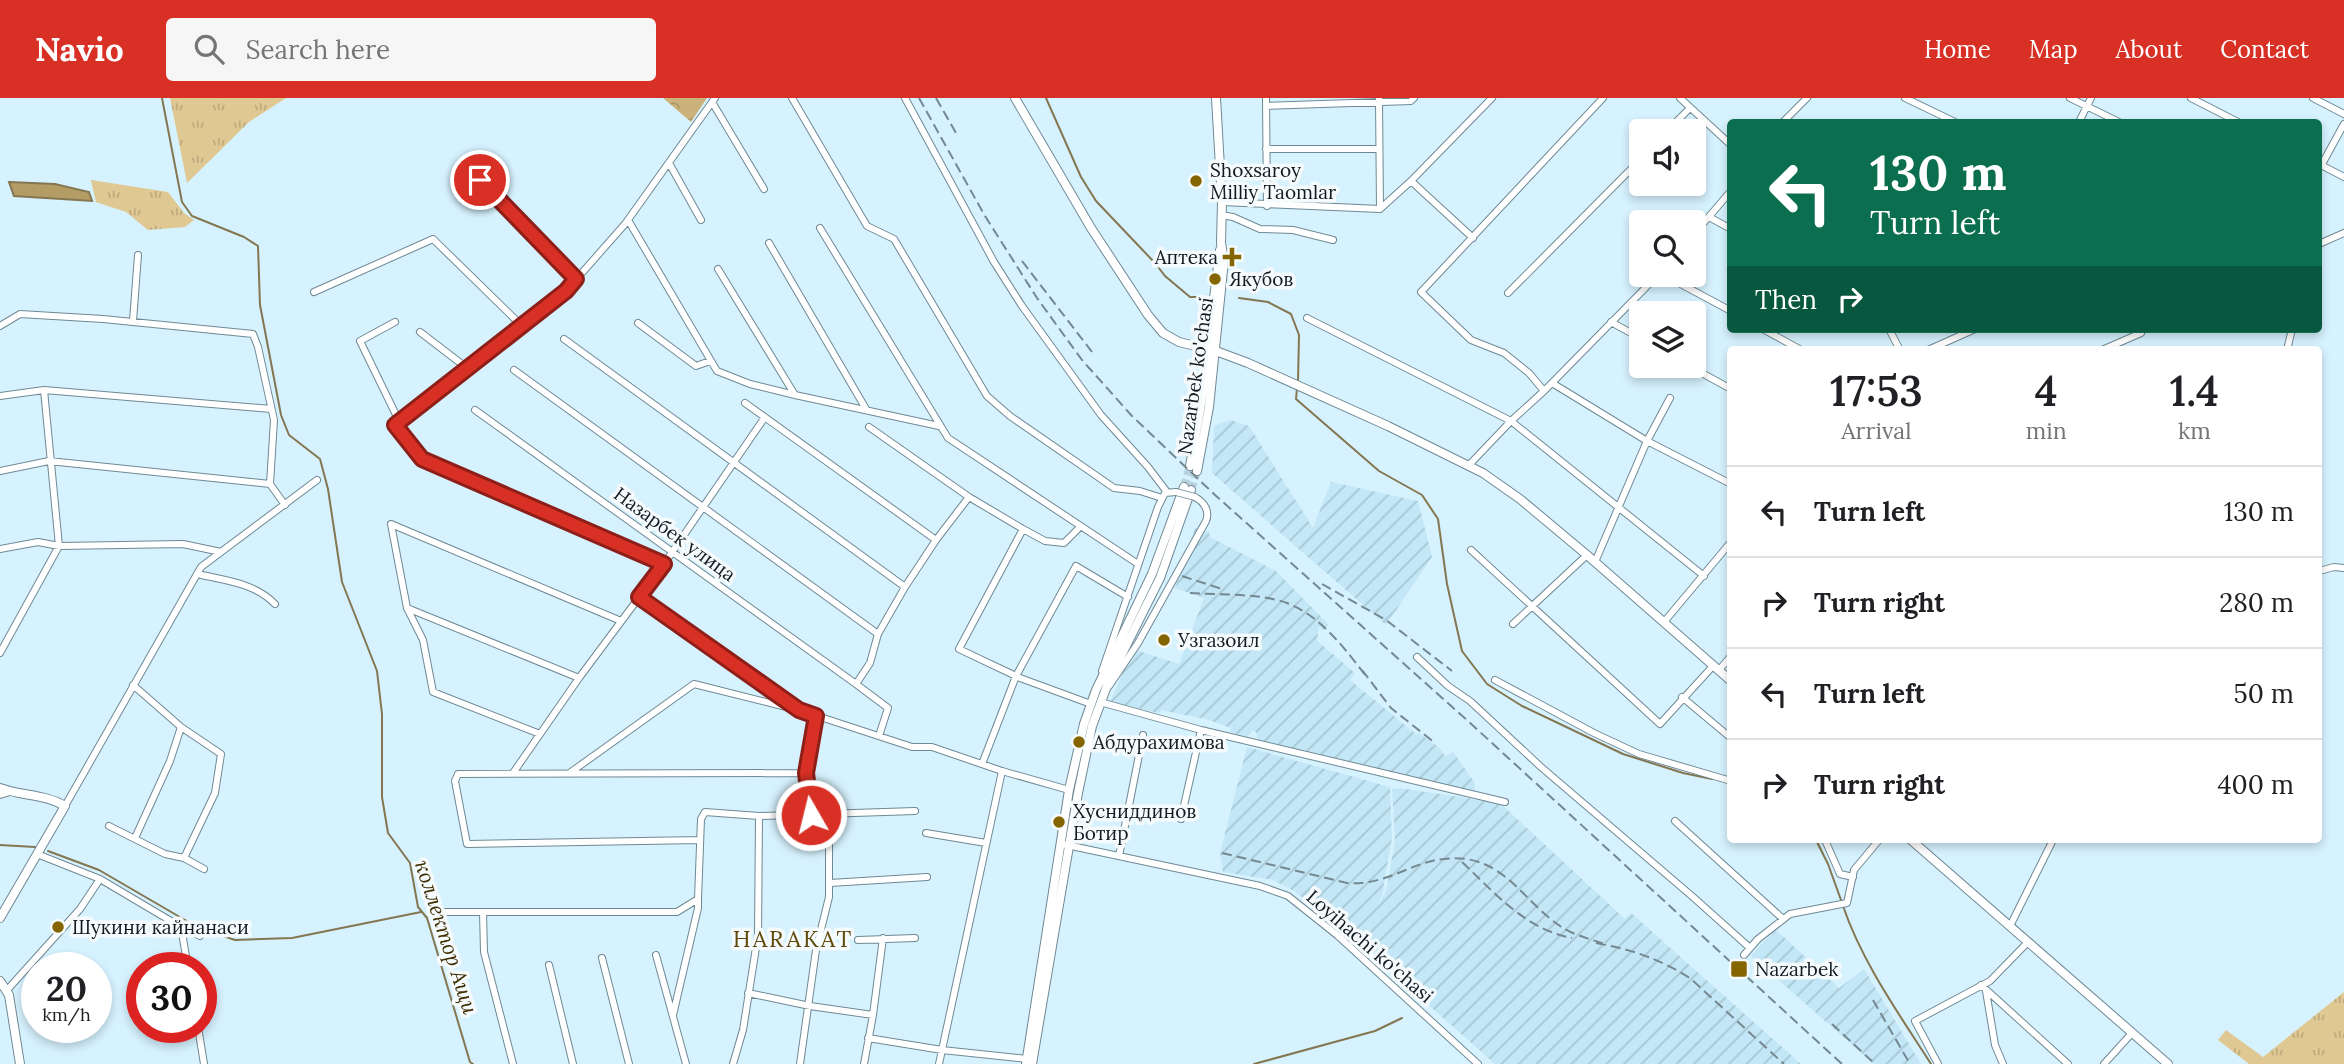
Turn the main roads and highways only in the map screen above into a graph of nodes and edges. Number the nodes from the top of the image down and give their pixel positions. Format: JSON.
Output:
{"nodes":[{"id":1,"x":1015,"y":98,"type":"edge"},
{"id":2,"x":1216,"y":98,"type":"edge"},
{"id":3,"x":1212,"y":350,"type":"junction"},
{"id":4,"x":1193,"y":469,"type":"tunnel mouth"},
{"id":5,"x":1186,"y":491,"type":"tunnel mouth"},
{"id":6,"x":1727,"y":678,"type":"edge"},
{"id":7,"x":1100,"y":691,"type":"junction"},
{"id":8,"x":0,"y":788,"type":"edge"},
{"id":9,"x":1915,"y":843,"type":"edge"},
{"id":10,"x":1065,"y":845,"type":"junction"},
{"id":11,"x":0,"y":918,"type":"edge"},
{"id":12,"x":0,"y":981,"type":"edge"},
{"id":13,"x":1029,"y":1062,"type":"edge"},
{"id":14,"x":20,"y":1064,"type":"edge"},
{"id":15,"x":2168,"y":1064,"type":"edge"}],
"edges":[{"from":1,"to":3,"type":"main road"},
{"from":2,"to":3,"type":"main road","name":"Nazarbek ko'chasi"},
{"from":3,"to":4,"type":"main road","name":"Nazarbek ko'chasi"},
{"from":3,"to":6,"type":"main road"},
{"from":5,"to":7,"type":"main road"},
{"from":7,"to":10,"type":"main road"},
{"from":7,"to":10,"type":"main road"},
{"from":8,"to":11,"type":"main road"},
{"from":9,"to":15,"type":"main road"},
{"from":10,"to":13,"type":"main road"},
{"from":12,"to":14,"type":"main road"}]}
